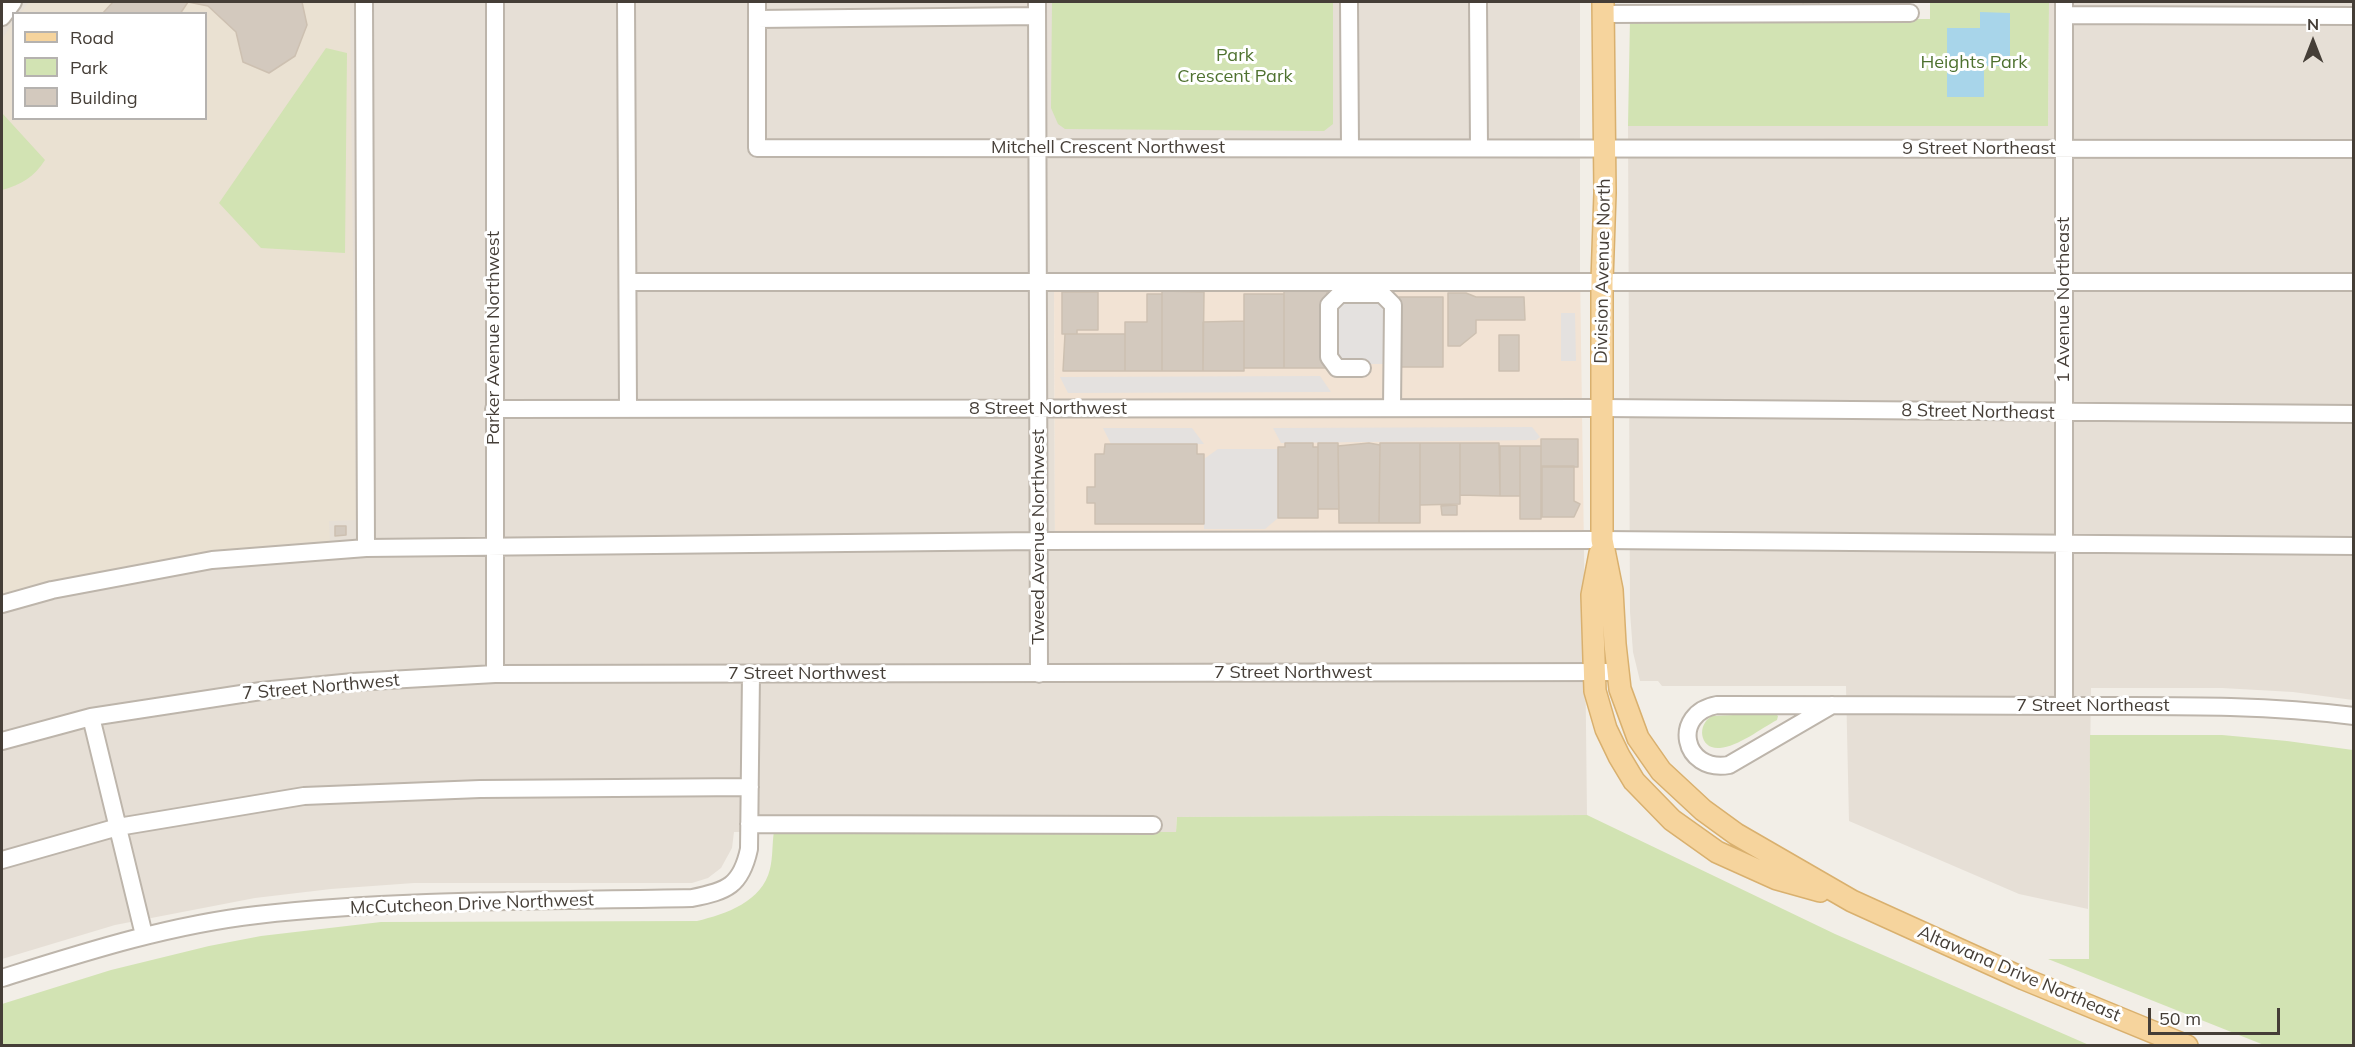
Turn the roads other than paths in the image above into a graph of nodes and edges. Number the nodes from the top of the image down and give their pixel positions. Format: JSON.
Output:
{"nodes":[{"id":1,"x":13,"y":2,"type":"edge"},
{"id":2,"x":364,"y":2,"type":"edge"},
{"id":3,"x":495,"y":2,"type":"edge"},
{"id":4,"x":626,"y":2,"type":"edge"},
{"id":5,"x":757,"y":2,"type":"edge"},
{"id":6,"x":1349,"y":2,"type":"edge"},
{"id":7,"x":1478,"y":2,"type":"edge"},
{"id":8,"x":1603,"y":8,"type":"edge"},
{"id":9,"x":2064,"y":8,"type":"edge"},
{"id":10,"x":896,"y":9,"type":"edge"},
{"id":11,"x":1037,"y":9,"type":"edge"},
{"id":12,"x":1910,"y":13,"type":"dead end"},
{"id":13,"x":2354,"y":16,"type":"edge"},
{"id":14,"x":2,"y":17,"type":"edge"},
{"id":15,"x":757,"y":19,"type":"junction"},
{"id":16,"x":1037,"y":148,"type":"junction"},
{"id":17,"x":1350,"y":148,"type":"junction"},
{"id":18,"x":1479,"y":148,"type":"junction"},
{"id":19,"x":1605,"y":148,"type":"junction"},
{"id":20,"x":2064,"y":149,"type":"junction"},
{"id":21,"x":2354,"y":149,"type":"edge"},
{"id":22,"x":1602,"y":281,"type":"junction"},
{"id":23,"x":628,"y":282,"type":"junction"},
{"id":24,"x":1037,"y":282,"type":"junction"},
{"id":25,"x":2064,"y":282,"type":"junction"},
{"id":26,"x":2354,"y":282,"type":"edge"},
{"id":27,"x":1362,"y":368,"type":"dead end"},
{"id":28,"x":1392,"y":408,"type":"junction"},
{"id":29,"x":1602,"y":408,"type":"junction"},
{"id":30,"x":494,"y":409,"type":"junction"},
{"id":31,"x":628,"y":409,"type":"junction"},
{"id":32,"x":1038,"y":409,"type":"junction"},
{"id":33,"x":2064,"y":413,"type":"junction"},
{"id":34,"x":2354,"y":414,"type":"edge"},
{"id":35,"x":1602,"y":540,"type":"junction"},
{"id":36,"x":1039,"y":541,"type":"junction"},
{"id":37,"x":2064,"y":544,"type":"junction"},
{"id":38,"x":2354,"y":546,"type":"edge"},
{"id":39,"x":495,"y":547,"type":"junction"},
{"id":40,"x":366,"y":548,"type":"junction"},
{"id":41,"x":2,"y":604,"type":"edge"},
{"id":42,"x":1593,"y":672,"type":"junction"},
{"id":43,"x":1617,"y":672,"type":"junction"},
{"id":44,"x":495,"y":674,"type":"junction"},
{"id":45,"x":751,"y":674,"type":"junction"},
{"id":46,"x":1039,"y":674,"type":"junction"},
{"id":47,"x":1833,"y":705,"type":"junction"},
{"id":48,"x":2064,"y":706,"type":"junction"},
{"id":49,"x":2354,"y":716,"type":"edge"},
{"id":50,"x":91,"y":717,"type":"junction"},
{"id":51,"x":1631,"y":721,"type":"joint"},
{"id":52,"x":1606,"y":729,"type":"joint"},
{"id":53,"x":2,"y":741,"type":"edge"},
{"id":54,"x":750,"y":787,"type":"junction"},
{"id":55,"x":749,"y":825,"type":"junction"},
{"id":56,"x":1153,"y":825,"type":"dead end"},
{"id":57,"x":118,"y":827,"type":"junction"},
{"id":58,"x":2,"y":860,"type":"edge"},
{"id":59,"x":1852,"y":901,"type":"junction"},
{"id":60,"x":144,"y":935,"type":"junction"},
{"id":61,"x":2,"y":978,"type":"edge"},
{"id":62,"x":2187,"y":1046,"type":"edge"}],
"edges":[{"from":1,"to":14,"type":"street"},
{"from":2,"to":40,"type":"street"},
{"from":3,"to":30,"type":"street","name":"Parker Avenue Northwest"},
{"from":4,"to":23,"type":"street"},
{"from":5,"to":15,"type":"street","name":"Mitchell Crescent Northwest"},
{"from":6,"to":17,"type":"street"},
{"from":7,"to":18,"type":"street"},
{"from":8,"to":12,"type":"street"},
{"from":8,"to":19,"type":"main road","name":"Division Avenue North"},
{"from":9,"to":13,"type":"street"},
{"from":9,"to":20,"type":"street","name":"1 Avenue Northeast"},
{"from":10,"to":11,"type":"street"},
{"from":10,"to":15,"type":"street"},
{"from":11,"to":16,"type":"street","name":"Tweed Avenue Northwest"},
{"from":15,"to":16,"type":"street","name":"Mitchell Crescent Northwest"},
{"from":16,"to":17,"type":"street","name":"Mitchell Crescent Northwest"},
{"from":16,"to":24,"type":"street","name":"Tweed Avenue Northwest"},
{"from":17,"to":18,"type":"street","name":"Mitchell Crescent Northwest"},
{"from":18,"to":19,"type":"street","name":"Mitchell Crescent Northwest"},
{"from":19,"to":20,"type":"street","name":"9 Street Northeast"},
{"from":19,"to":22,"type":"main road","name":"Division Avenue North"},
{"from":20,"to":21,"type":"street","name":"9 Street Northeast"},
{"from":20,"to":25,"type":"street","name":"1 Avenue Northeast"},
{"from":22,"to":24,"type":"street"},
{"from":22,"to":25,"type":"street"},
{"from":22,"to":29,"type":"main road","name":"Division Avenue North"},
{"from":23,"to":24,"type":"street"},
{"from":23,"to":31,"type":"street"},
{"from":24,"to":32,"type":"street","name":"Tweed Avenue Northwest"},
{"from":25,"to":26,"type":"street"},
{"from":25,"to":33,"type":"street","name":"1 Avenue Northeast"},
{"from":27,"to":28,"type":"street"},
{"from":28,"to":29,"type":"street","name":"8 Street Northwest"},
{"from":28,"to":32,"type":"street","name":"8 Street Northwest"},
{"from":29,"to":33,"type":"street","name":"8 Street Northeast"},
{"from":29,"to":35,"type":"main road","name":"Division Avenue North"},
{"from":30,"to":31,"type":"street","name":"8 Street Northwest"},
{"from":30,"to":39,"type":"street","name":"Parker Avenue Northwest"},
{"from":31,"to":32,"type":"street","name":"8 Street Northwest"},
{"from":32,"to":36,"type":"street","name":"Tweed Avenue Northwest"},
{"from":33,"to":34,"type":"street","name":"8 Street Northeast"},
{"from":33,"to":37,"type":"street","name":"1 Avenue Northeast"},
{"from":35,"to":36,"type":"street"},
{"from":35,"to":37,"type":"street"},
{"from":35,"to":42,"type":"main road","name":"Division Avenue North"},
{"from":35,"to":43,"type":"main road","name":"Division Avenue North"},
{"from":36,"to":39,"type":"street"},
{"from":36,"to":46,"type":"street","name":"Tweed Avenue Northwest"},
{"from":37,"to":38,"type":"street"},
{"from":37,"to":48,"type":"street","name":"1 Avenue Northeast"},
{"from":39,"to":40,"type":"street"},
{"from":39,"to":44,"type":"street","name":"Parker Avenue Northwest"},
{"from":40,"to":41,"type":"street"},
{"from":42,"to":43,"type":"street","name":"7 Street Northwest"},
{"from":42,"to":46,"type":"street","name":"7 Street Northwest"},
{"from":42,"to":52,"type":"main road","name":"Division Avenue North"},
{"from":43,"to":51,"type":"main road","name":"Division Avenue North"},
{"from":44,"to":45,"type":"street","name":"7 Street Northwest"},
{"from":44,"to":50,"type":"street","name":"7 Street Northwest"},
{"from":45,"to":46,"type":"street","name":"7 Street Northwest"},
{"from":45,"to":54,"type":"street","name":"McCutcheon Drive Northwest"},
{"from":47,"to":47,"type":"street","name":"7 Street Northeast"},
{"from":47,"to":48,"type":"street","name":"7 Street Northeast"},
{"from":48,"to":49,"type":"street","name":"7 Street Northeast"},
{"from":50,"to":53,"type":"street","name":"7 Street Northwest"},
{"from":50,"to":57,"type":"street"},
{"from":51,"to":59,"type":"main road","name":"Altawana Drive Northeast"},
{"from":52,"to":59,"type":"main road","name":"Altawana Drive Northeast"},
{"from":54,"to":55,"type":"street","name":"McCutcheon Drive Northwest"},
{"from":54,"to":57,"type":"street"},
{"from":55,"to":56,"type":"street"},
{"from":55,"to":60,"type":"street","name":"McCutcheon Drive Northwest"},
{"from":57,"to":58,"type":"street"},
{"from":57,"to":60,"type":"street"},
{"from":59,"to":62,"type":"main road","name":"Altawana Drive Northeast"},
{"from":60,"to":61,"type":"street","name":"McCutcheon Drive Northwest"}]}
